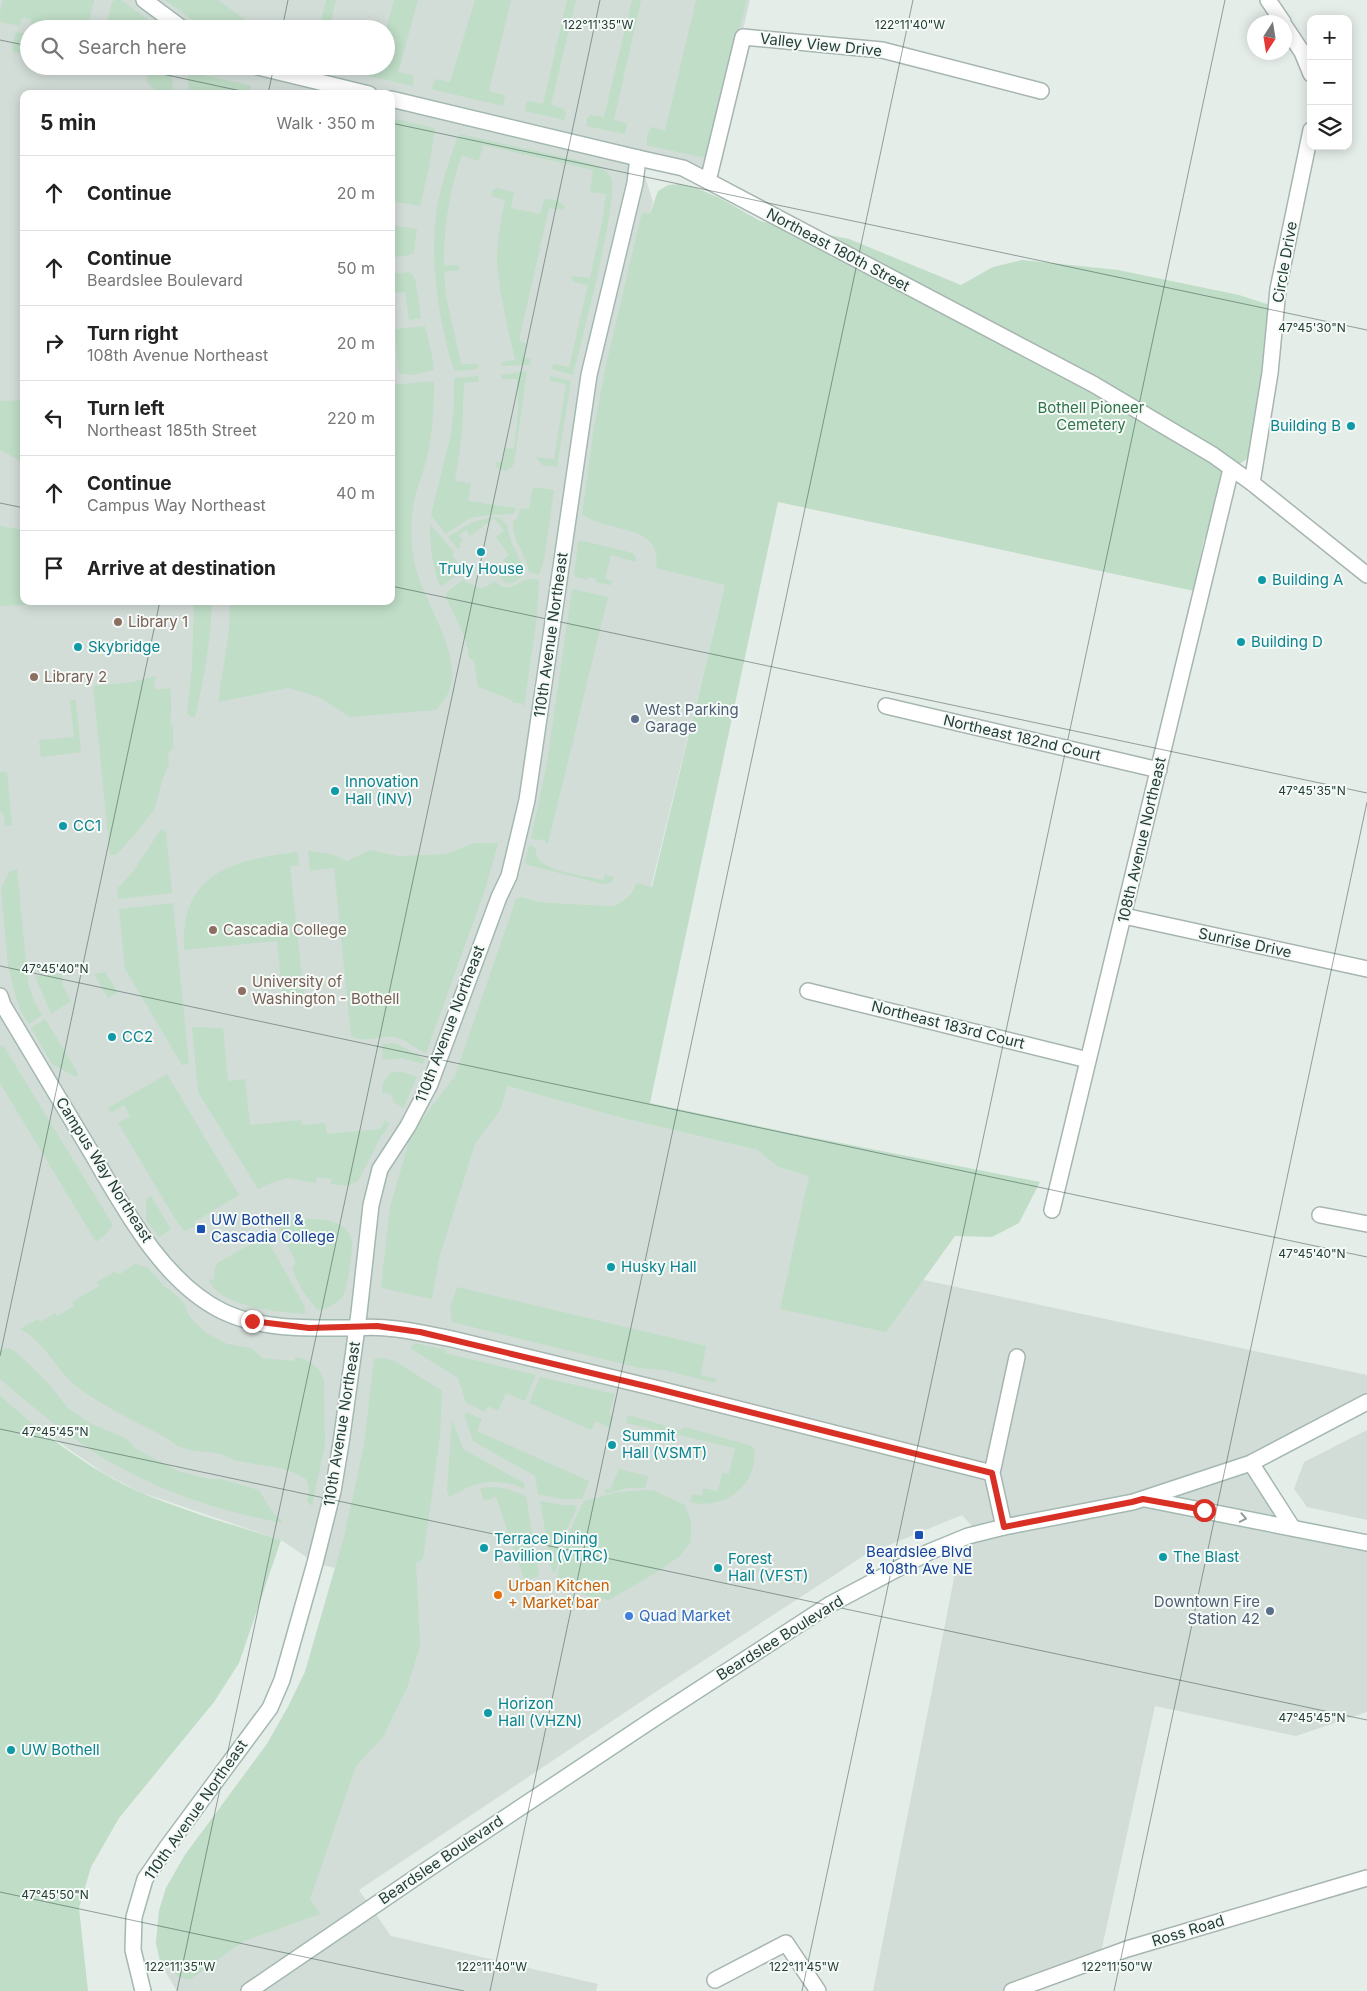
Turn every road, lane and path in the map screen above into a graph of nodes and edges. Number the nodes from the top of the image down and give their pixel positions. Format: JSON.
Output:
{"nodes":[{"id":1,"x":144,"y":0,"type":"edge"},
{"id":2,"x":1268,"y":0,"type":"edge"},
{"id":3,"x":1278,"y":15,"type":"edge"},
{"id":4,"x":171,"y":20,"type":"edge"},
{"id":5,"x":1292,"y":36,"type":"edge"},
{"id":6,"x":1307,"y":64,"type":"edge"},
{"id":7,"x":291,"y":75,"type":"edge"},
{"id":8,"x":353,"y":90,"type":"edge"},
{"id":9,"x":1041,"y":91,"type":"dead end"},
{"id":10,"x":395,"y":100,"type":"edge"},
{"id":11,"x":1307,"y":149,"type":"edge"},
{"id":12,"x":638,"y":158,"type":"junction"},
{"id":13,"x":708,"y":181,"type":"junction"},
{"id":14,"x":1231,"y":469,"type":"junction"},
{"id":15,"x":1252,"y":484,"type":"junction"},
{"id":16,"x":1367,"y":575,"type":"edge"},
{"id":17,"x":886,"y":706,"type":"dead end"},
{"id":18,"x":1159,"y":770,"type":"junction"},
{"id":19,"x":1124,"y":916,"type":"junction"},
{"id":20,"x":1367,"y":969,"type":"edge"},
{"id":21,"x":808,"y":991,"type":"dead end"},
{"id":22,"x":0,"y":996,"type":"edge"},
{"id":23,"x":1088,"y":1060,"type":"junction"},
{"id":24,"x":1052,"y":1210,"type":"dead end"},
{"id":25,"x":1320,"y":1216,"type":"dead end"},
{"id":26,"x":1367,"y":1224,"type":"edge"},
{"id":27,"x":357,"y":1328,"type":"junction"},
{"id":28,"x":1017,"y":1357,"type":"dead end"},
{"id":29,"x":1367,"y":1402,"type":"edge"},
{"id":30,"x":1251,"y":1463,"type":"junction"},
{"id":31,"x":992,"y":1473,"type":"junction"},
{"id":32,"x":1143,"y":1499,"type":"junction"},
{"id":33,"x":1004,"y":1527,"type":"junction"},
{"id":34,"x":1292,"y":1527,"type":"junction"},
{"id":35,"x":1367,"y":1543,"type":"edge"},
{"id":36,"x":1367,"y":1878,"type":"edge"},
{"id":37,"x":715,"y":1980,"type":"dead end"},
{"id":38,"x":143,"y":1991,"type":"edge"},
{"id":39,"x":249,"y":1991,"type":"edge"},
{"id":40,"x":818,"y":1991,"type":"edge"},
{"id":41,"x":1012,"y":1991,"type":"edge"}],
"edges":[{"from":1,"to":4,"type":"street"},
{"from":2,"to":3,"type":"street"},
{"from":5,"to":6,"type":"street"},
{"from":7,"to":8,"type":"street"},
{"from":9,"to":13,"type":"street","name":"Valley View Drive"},
{"from":10,"to":12,"type":"street","name":"Northeast 180th Street"},
{"from":11,"to":15,"type":"street","name":"Circle Drive"},
{"from":12,"to":13,"type":"street","name":"Northeast 180th Street"},
{"from":12,"to":27,"type":"street","name":"110th Avenue Northeast"},
{"from":13,"to":14,"type":"street","name":"Northeast 180th Street"},
{"from":14,"to":15,"type":"street","name":"Northeast 180th Street"},
{"from":14,"to":18,"type":"street","name":"108th Avenue Northeast"},
{"from":15,"to":16,"type":"street","name":"Northeast 180th Street"},
{"from":17,"to":18,"type":"street","name":"Northeast 182nd Court"},
{"from":18,"to":19,"type":"street","name":"108th Avenue Northeast"},
{"from":19,"to":20,"type":"street","name":"Sunrise Drive"},
{"from":19,"to":23,"type":"street","name":"108th Avenue Northeast"},
{"from":21,"to":23,"type":"street","name":"Northeast 183rd Court"},
{"from":22,"to":27,"type":"street","name":"Campus Way Northeast"},
{"from":23,"to":24,"type":"street","name":"108th Avenue Northeast"},
{"from":25,"to":26,"type":"street"},
{"from":27,"to":31,"type":"street","name":"Campus Way Northeast"},
{"from":27,"to":38,"type":"street","name":"110th Avenue Northeast"},
{"from":28,"to":31,"type":"street"},
{"from":29,"to":30,"type":"street","name":"Beardslee Boulevard"},
{"from":30,"to":32,"type":"street","name":"Beardslee Boulevard"},
{"from":30,"to":34,"type":"street"},
{"from":31,"to":33,"type":"street"},
{"from":32,"to":33,"type":"street","name":"Beardslee Boulevard"},
{"from":32,"to":34,"type":"street","one_way":true},
{"from":33,"to":39,"type":"street","name":"Beardslee Boulevard"},
{"from":34,"to":35,"type":"street"},
{"from":36,"to":41,"type":"street","name":"Ross Road"},
{"from":37,"to":40,"type":"street"}]}
